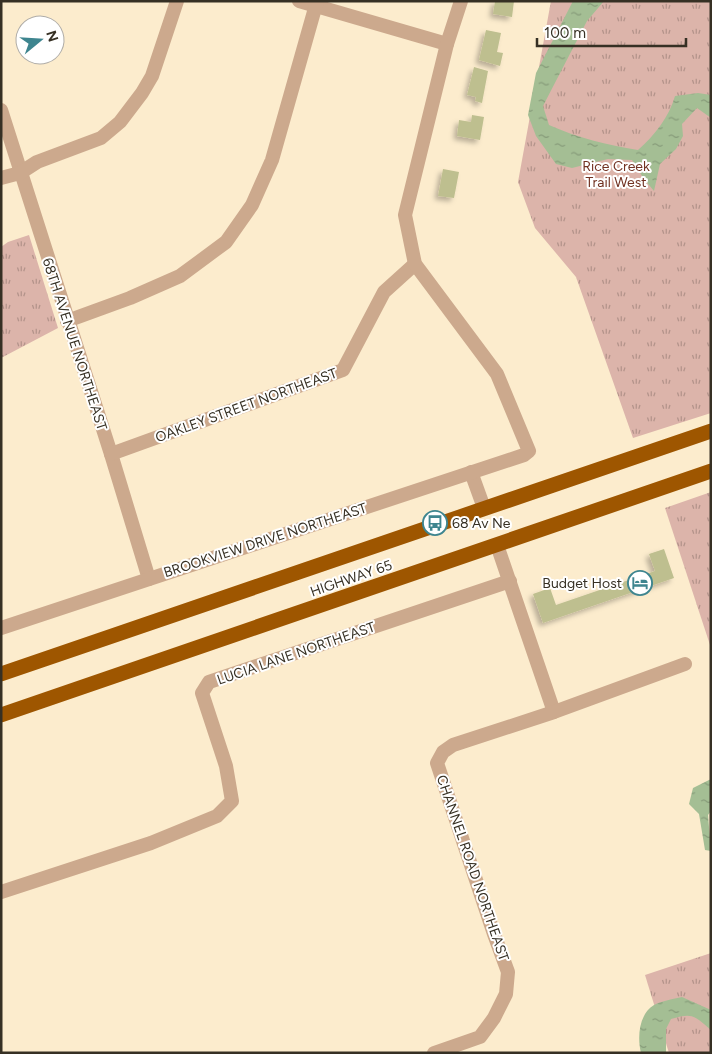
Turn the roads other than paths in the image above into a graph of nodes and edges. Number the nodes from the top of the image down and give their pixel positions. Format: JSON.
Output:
{"nodes":[{"id":1,"x":177,"y":1,"type":"edge"},
{"id":2,"x":299,"y":1,"type":"edge"},
{"id":3,"x":461,"y":1,"type":"edge"},
{"id":4,"x":317,"y":4,"type":"edge"},
{"id":5,"x":447,"y":44,"type":"junction"},
{"id":6,"x":1,"y":110,"type":"edge"},
{"id":7,"x":20,"y":173,"type":"junction"},
{"id":8,"x":1,"y":178,"type":"edge"},
{"id":9,"x":415,"y":264,"type":"junction"},
{"id":10,"x":67,"y":322,"type":"junction"},
{"id":11,"x":711,"y":431,"type":"edge"},
{"id":12,"x":111,"y":454,"type":"junction"},
{"id":13,"x":711,"y":471,"type":"edge"},
{"id":14,"x":470,"y":472,"type":"junction"},
{"id":15,"x":484,"y":508,"type":"junction"},
{"id":16,"x":497,"y":545,"type":"junction"},
{"id":17,"x":149,"y":578,"type":"junction"},
{"id":18,"x":510,"y":581,"type":"junction"},
{"id":19,"x":1,"y":628,"type":"edge"},
{"id":20,"x":684,"y":664,"type":"dead end"},
{"id":21,"x":1,"y":674,"type":"edge"},
{"id":22,"x":554,"y":712,"type":"junction"},
{"id":23,"x":1,"y":714,"type":"edge"},
{"id":24,"x":1,"y":892,"type":"edge"},
{"id":25,"x":434,"y":1053,"type":"edge"}],
"edges":[{"from":1,"to":7,"type":"street"},
{"from":2,"to":4,"type":"street"},
{"from":3,"to":5,"type":"street"},
{"from":4,"to":5,"type":"street"},
{"from":4,"to":10,"type":"street"},
{"from":5,"to":9,"type":"street"},
{"from":6,"to":7,"type":"street","name":"68TH AVENUE NORTHEAST"},
{"from":7,"to":8,"type":"street"},
{"from":7,"to":10,"type":"street","name":"68TH AVENUE NORTHEAST"},
{"from":9,"to":12,"type":"street","name":"OAKLEY STREET NORTHEAST"},
{"from":9,"to":14,"type":"street","name":"BROOKVIEW DRIVE NORTHEAST"},
{"from":10,"to":12,"type":"street","name":"68TH AVENUE NORTHEAST"},
{"from":11,"to":15,"type":"highway","name":"HIGHWAY 65"},
{"from":12,"to":17,"type":"street","name":"68TH AVENUE NORTHEAST"},
{"from":13,"to":16,"type":"highway","name":"HIGHWAY 65"},
{"from":14,"to":15,"type":"street"},
{"from":14,"to":17,"type":"street","name":"BROOKVIEW DRIVE NORTHEAST"},
{"from":15,"to":21,"type":"highway","name":"HIGHWAY 65"},
{"from":16,"to":18,"type":"street"},
{"from":16,"to":23,"type":"highway","name":"HIGHWAY 65"},
{"from":17,"to":19,"type":"street","name":"BROOKVIEW DRIVE NORTHEAST"},
{"from":18,"to":22,"type":"street"},
{"from":18,"to":24,"type":"street","name":"LUCIA LANE NORTHEAST"},
{"from":20,"to":22,"type":"street","name":"CHANNEL ROAD NORTHEAST"},
{"from":22,"to":25,"type":"street","name":"CHANNEL ROAD NORTHEAST"}]}
